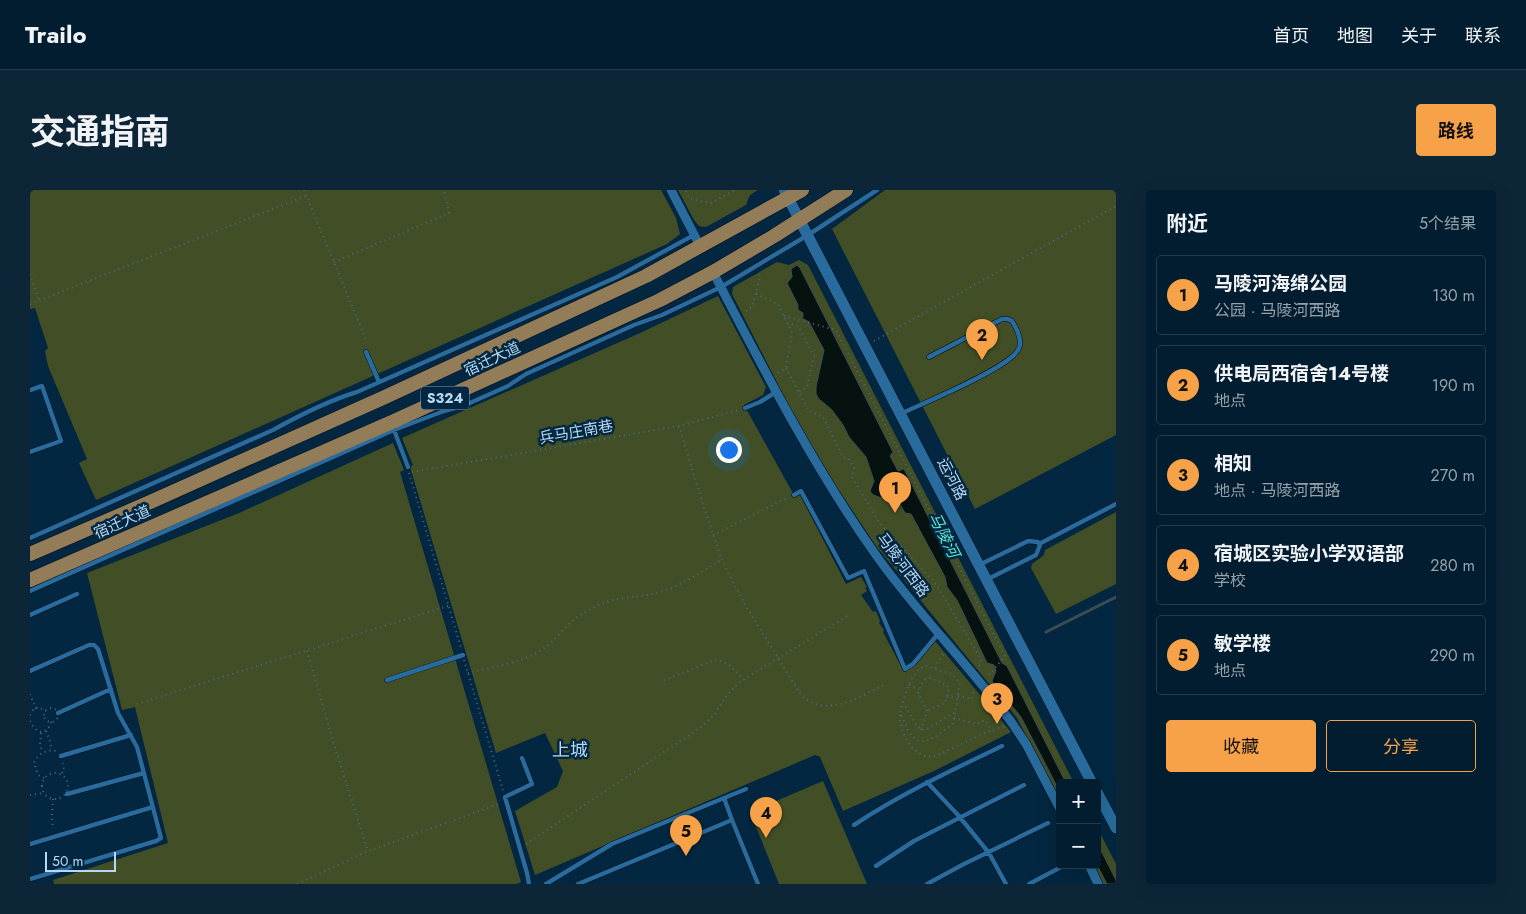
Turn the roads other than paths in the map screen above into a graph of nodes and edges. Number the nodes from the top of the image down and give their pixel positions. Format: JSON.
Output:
{"nodes":[{"id":1,"x":671,"y":190,"type":"edge"},
{"id":2,"x":802,"y":190,"type":"edge"},
{"id":3,"x":846,"y":190,"type":"edge"},
{"id":4,"x":877,"y":190,"type":"edge"},
{"id":5,"x":786,"y":194,"type":"edge"},
{"id":6,"x":800,"y":220,"type":"junction"},
{"id":7,"x":808,"y":235,"type":"junction"},
{"id":8,"x":697,"y":240,"type":"junction"},
{"id":9,"x":713,"y":272,"type":"junction"},
{"id":10,"x":720,"y":287,"type":"junction"},
{"id":11,"x":366,"y":352,"type":"dead end"},
{"id":12,"x":929,"y":357,"type":"dead end"},
{"id":13,"x":380,"y":382,"type":"junction"},
{"id":14,"x":30,"y":390,"type":"edge"},
{"id":15,"x":776,"y":392,"type":"junction"},
{"id":16,"x":745,"y":408,"type":"road end"},
{"id":17,"x":901,"y":414,"type":"junction"},
{"id":18,"x":394,"y":430,"type":"junction"},
{"id":19,"x":30,"y":452,"type":"edge"},
{"id":20,"x":408,"y":466,"type":"dead end"},
{"id":21,"x":794,"y":495,"type":"road end"},
{"id":22,"x":1116,"y":504,"type":"edge"},
{"id":23,"x":30,"y":538,"type":"edge"},
{"id":24,"x":1038,"y":544,"type":"junction"},
{"id":25,"x":30,"y":554,"type":"edge"},
{"id":26,"x":979,"y":565,"type":"junction"},
{"id":27,"x":30,"y":580,"type":"edge"},
{"id":28,"x":987,"y":580,"type":"junction"},
{"id":29,"x":30,"y":591,"type":"edge"},
{"id":30,"x":77,"y":594,"type":"dead end"},
{"id":31,"x":30,"y":615,"type":"edge"},
{"id":32,"x":939,"y":633,"type":"junction"},
{"id":33,"x":463,"y":655,"type":"road end"},
{"id":34,"x":30,"y":670,"type":"edge"},
{"id":35,"x":387,"y":680,"type":"dead end"},
{"id":36,"x":110,"y":689,"type":"junction"},
{"id":37,"x":58,"y":713,"type":"dead end"},
{"id":38,"x":131,"y":735,"type":"junction"},
{"id":39,"x":1002,"y":746,"type":"dead end"},
{"id":40,"x":60,"y":756,"type":"road end"},
{"id":41,"x":522,"y":758,"type":"dead end"},
{"id":42,"x":144,"y":773,"type":"junction"},
{"id":43,"x":1090,"y":779,"type":"edge"},
{"id":44,"x":927,"y":782,"type":"junction"},
{"id":45,"x":1024,"y":785,"type":"dead end"},
{"id":46,"x":746,"y":789,"type":"dead end"},
{"id":47,"x":66,"y":794,"type":"road end"},
{"id":48,"x":724,"y":798,"type":"junction"},
{"id":49,"x":1101,"y":800,"type":"edge"},
{"id":50,"x":1056,"y":801,"type":"edge"},
{"id":51,"x":153,"y":807,"type":"junction"},
{"id":52,"x":960,"y":817,"type":"junction"},
{"id":53,"x":732,"y":820,"type":"junction"},
{"id":54,"x":1048,"y":823,"type":"dead end"},
{"id":55,"x":854,"y":824,"type":"dead end"},
{"id":56,"x":1116,"y":828,"type":"edge"},
{"id":57,"x":30,"y":844,"type":"edge"},
{"id":58,"x":989,"y":853,"type":"junction"},
{"id":59,"x":876,"y":866,"type":"dead end"},
{"id":60,"x":1057,"y":869,"type":"edge"},
{"id":61,"x":1091,"y":869,"type":"edge"},
{"id":62,"x":30,"y":879,"type":"edge"},
{"id":63,"x":529,"y":884,"type":"edge"},
{"id":64,"x":546,"y":884,"type":"edge"},
{"id":65,"x":578,"y":884,"type":"edge"},
{"id":66,"x":758,"y":884,"type":"edge"},
{"id":67,"x":927,"y":884,"type":"edge"},
{"id":68,"x":1006,"y":884,"type":"edge"},
{"id":69,"x":1029,"y":884,"type":"edge"},
{"id":70,"x":1098,"y":884,"type":"edge"}],
"edges":[{"from":1,"to":8,"type":"street"},
{"from":2,"to":5,"type":"main road","name":"宿迁大道","number":"S324"},
{"from":3,"to":6,"type":"main road","name":"宿迁大道","number":"S324"},
{"from":4,"to":7,"type":"lane"},
{"from":5,"to":6,"type":"street","name":"运河路"},
{"from":5,"to":8,"type":"main road","name":"宿迁大道","number":"S324"},
{"from":6,"to":7,"type":"street","name":"运河路"},
{"from":6,"to":9,"type":"main road","name":"宿迁大道","number":"S324"},
{"from":7,"to":10,"type":"lane"},
{"from":7,"to":17,"type":"street","name":"运河路"},
{"from":8,"to":13,"type":"lane"},
{"from":8,"to":25,"type":"main road","name":"宿迁大道","number":"S324"},
{"from":9,"to":10,"type":"street","name":"马陵河西路"},
{"from":9,"to":27,"type":"main road","name":"宿迁大道","number":"S324"},
{"from":10,"to":15,"type":"street","name":"马陵河西路"},
{"from":10,"to":18,"type":"lane"},
{"from":11,"to":13,"type":"lane"},
{"from":12,"to":17,"type":"lane"},
{"from":13,"to":23,"type":"lane"},
{"from":14,"to":19,"type":"lane"},
{"from":15,"to":16,"type":"lane"},
{"from":15,"to":32,"type":"street","name":"马陵河西路"},
{"from":17,"to":26,"type":"street","name":"运河路"},
{"from":18,"to":20,"type":"lane"},
{"from":18,"to":29,"type":"lane"},
{"from":21,"to":32,"type":"lane"},
{"from":22,"to":24,"type":"lane"},
{"from":24,"to":26,"type":"lane"},
{"from":24,"to":28,"type":"lane"},
{"from":26,"to":28,"type":"street","name":"运河路"},
{"from":28,"to":43,"type":"street","name":"运河路"},
{"from":30,"to":31,"type":"lane"},
{"from":32,"to":50,"type":"street","name":"马陵河西路"},
{"from":33,"to":35,"type":"lane"},
{"from":34,"to":36,"type":"lane"},
{"from":36,"to":37,"type":"lane"},
{"from":36,"to":38,"type":"lane"},
{"from":38,"to":40,"type":"lane"},
{"from":38,"to":42,"type":"lane"},
{"from":39,"to":44,"type":"lane"},
{"from":41,"to":63,"type":"lane"},
{"from":42,"to":47,"type":"lane"},
{"from":42,"to":51,"type":"lane"},
{"from":44,"to":52,"type":"lane"},
{"from":44,"to":55,"type":"lane"},
{"from":45,"to":52,"type":"lane"},
{"from":46,"to":48,"type":"lane"},
{"from":48,"to":53,"type":"lane"},
{"from":48,"to":64,"type":"lane"},
{"from":49,"to":56,"type":"street"},
{"from":51,"to":57,"type":"lane"},
{"from":51,"to":62,"type":"lane"},
{"from":52,"to":58,"type":"lane"},
{"from":52,"to":59,"type":"lane"},
{"from":53,"to":65,"type":"lane"},
{"from":53,"to":66,"type":"lane"},
{"from":54,"to":58,"type":"lane"},
{"from":58,"to":67,"type":"lane"},
{"from":58,"to":68,"type":"lane"},
{"from":60,"to":69,"type":"lane"},
{"from":61,"to":70,"type":"street"}]}
